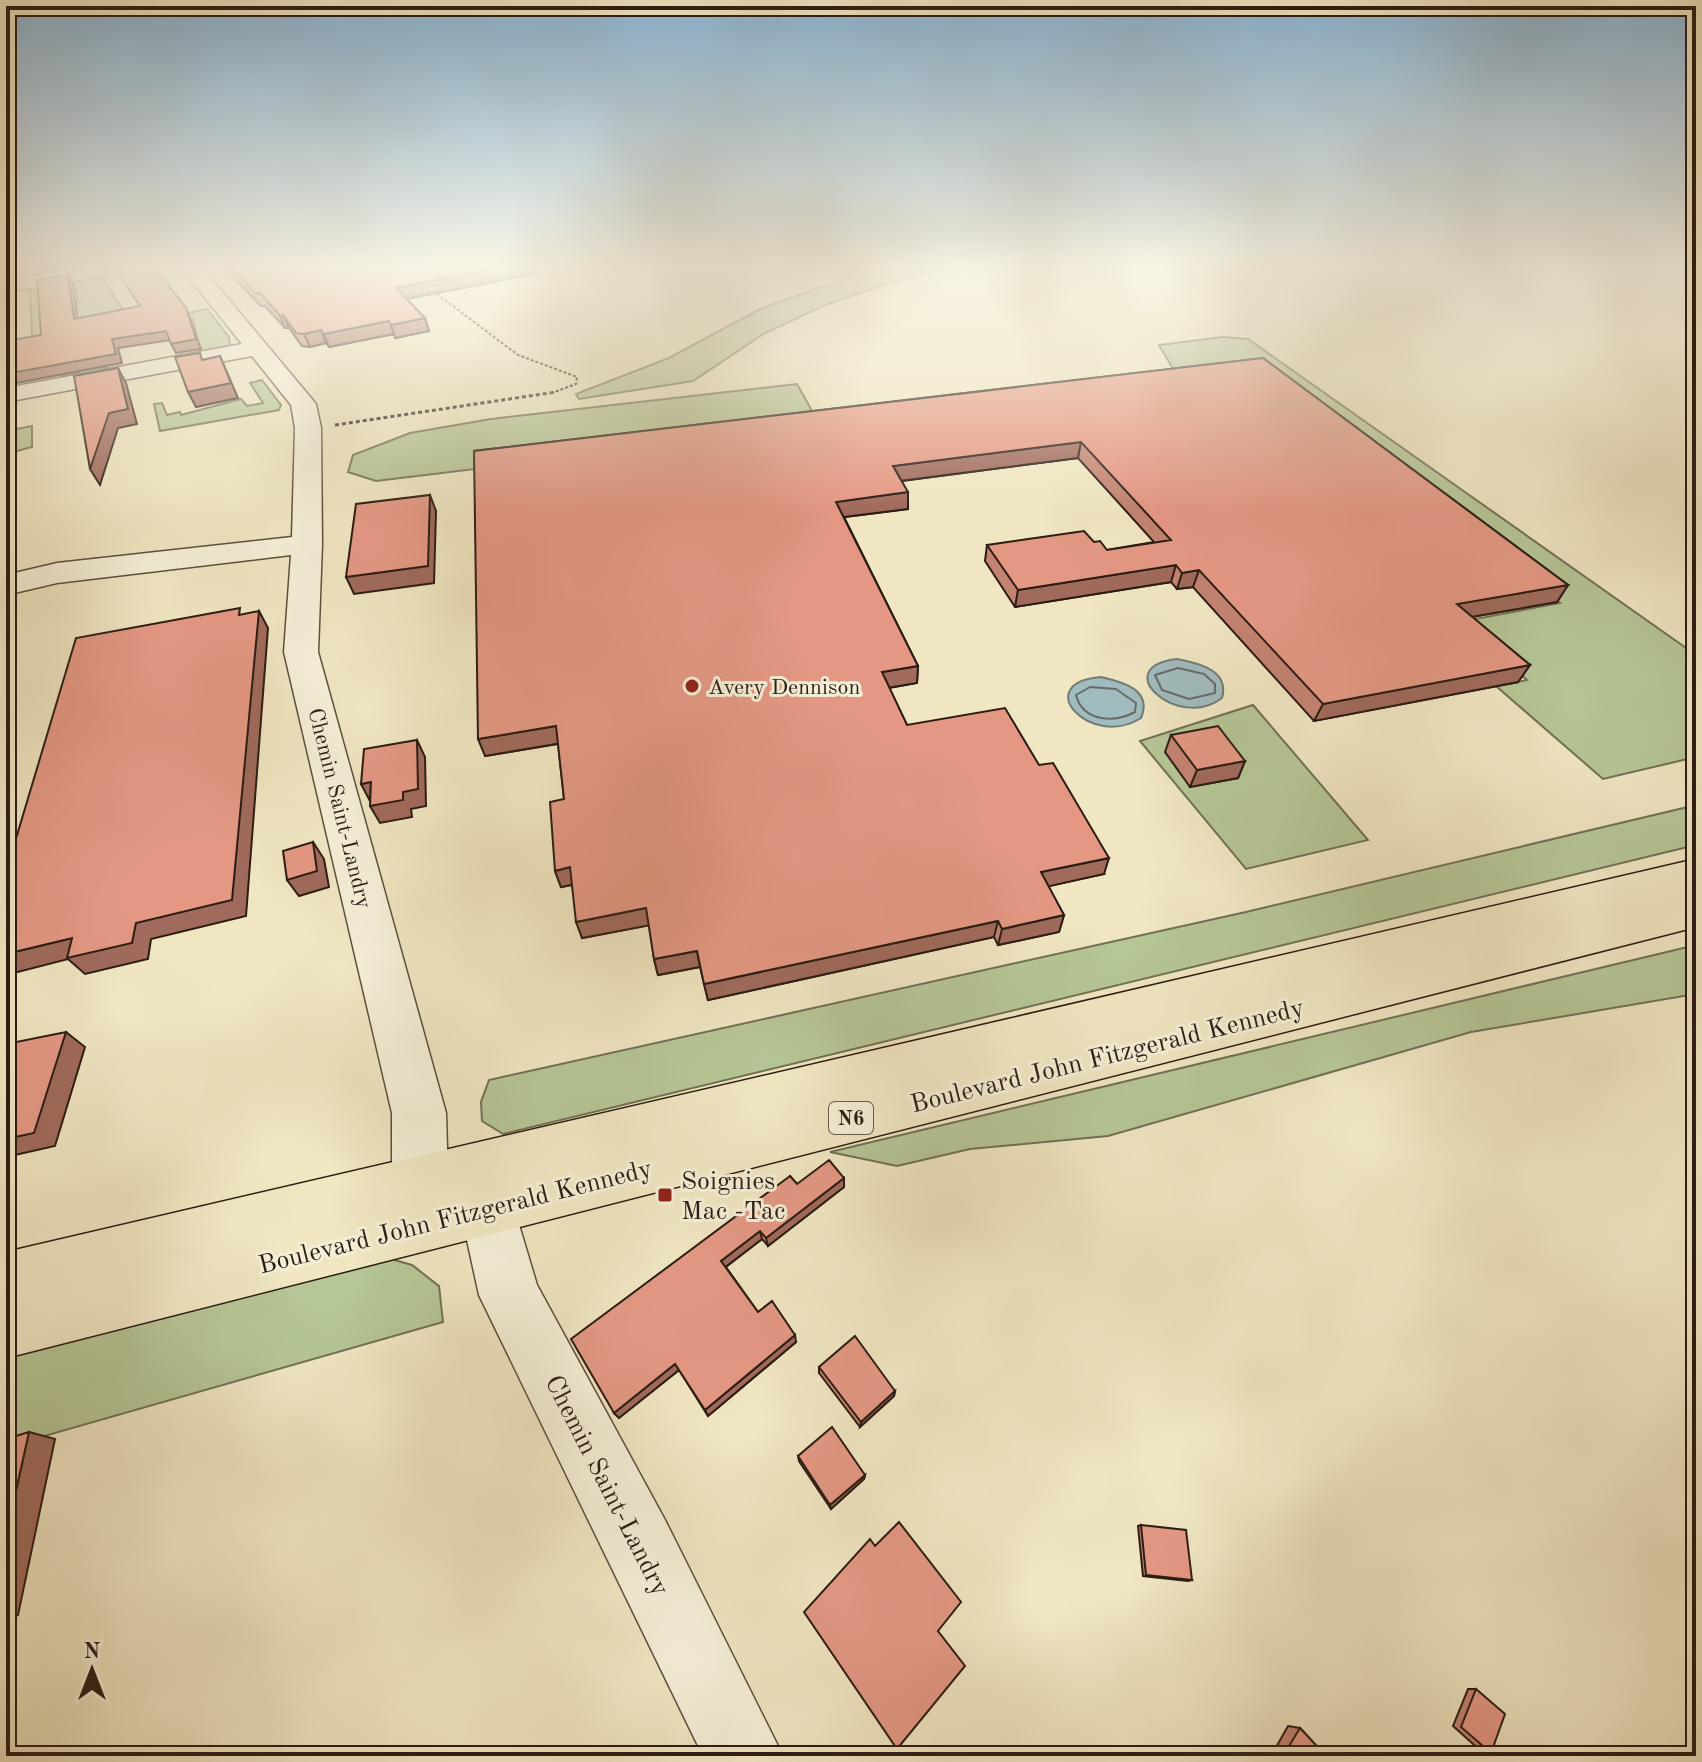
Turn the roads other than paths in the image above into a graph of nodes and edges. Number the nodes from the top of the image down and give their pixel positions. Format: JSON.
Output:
{"nodes":[{"id":1,"x":258,"y":348,"type":"joint"},
{"id":2,"x":6,"y":395,"type":"edge"},
{"id":3,"x":307,"y":533,"type":"junction"},
{"id":4,"x":6,"y":563,"type":"edge"},
{"id":5,"x":6,"y":585,"type":"edge"},
{"id":6,"x":1696,"y":876,"type":"edge"},
{"id":7,"x":1696,"y":909,"type":"edge"},
{"id":8,"x":420,"y":1182,"type":"junction"},
{"id":9,"x":488,"y":1208,"type":"junction"},
{"id":10,"x":6,"y":1282,"type":"edge"},
{"id":11,"x":6,"y":1327,"type":"edge"},
{"id":12,"x":744,"y":1756,"type":"edge"}],
"edges":[{"from":1,"to":2,"type":"street"},
{"from":1,"to":3,"type":"street","name":"Chemin Saint-Landry"},
{"from":3,"to":4,"type":"street"},
{"from":3,"to":5,"type":"street"},
{"from":3,"to":8,"type":"street","name":"Chemin Saint-Landry"},
{"from":6,"to":8,"type":"main road","name":"Boulevard John Fitzgerald Kennedy","number":"N6"},
{"from":7,"to":9,"type":"main road","name":"Boulevard John Fitzgerald Kennedy","number":"N6"},
{"from":8,"to":10,"type":"main road","name":"Boulevard John Fitzgerald Kennedy","number":"N6"},
{"from":9,"to":11,"type":"main road","name":"Boulevard John Fitzgerald Kennedy","number":"N6"},
{"from":9,"to":12,"type":"street","name":"Chemin Saint-Landry"}]}
